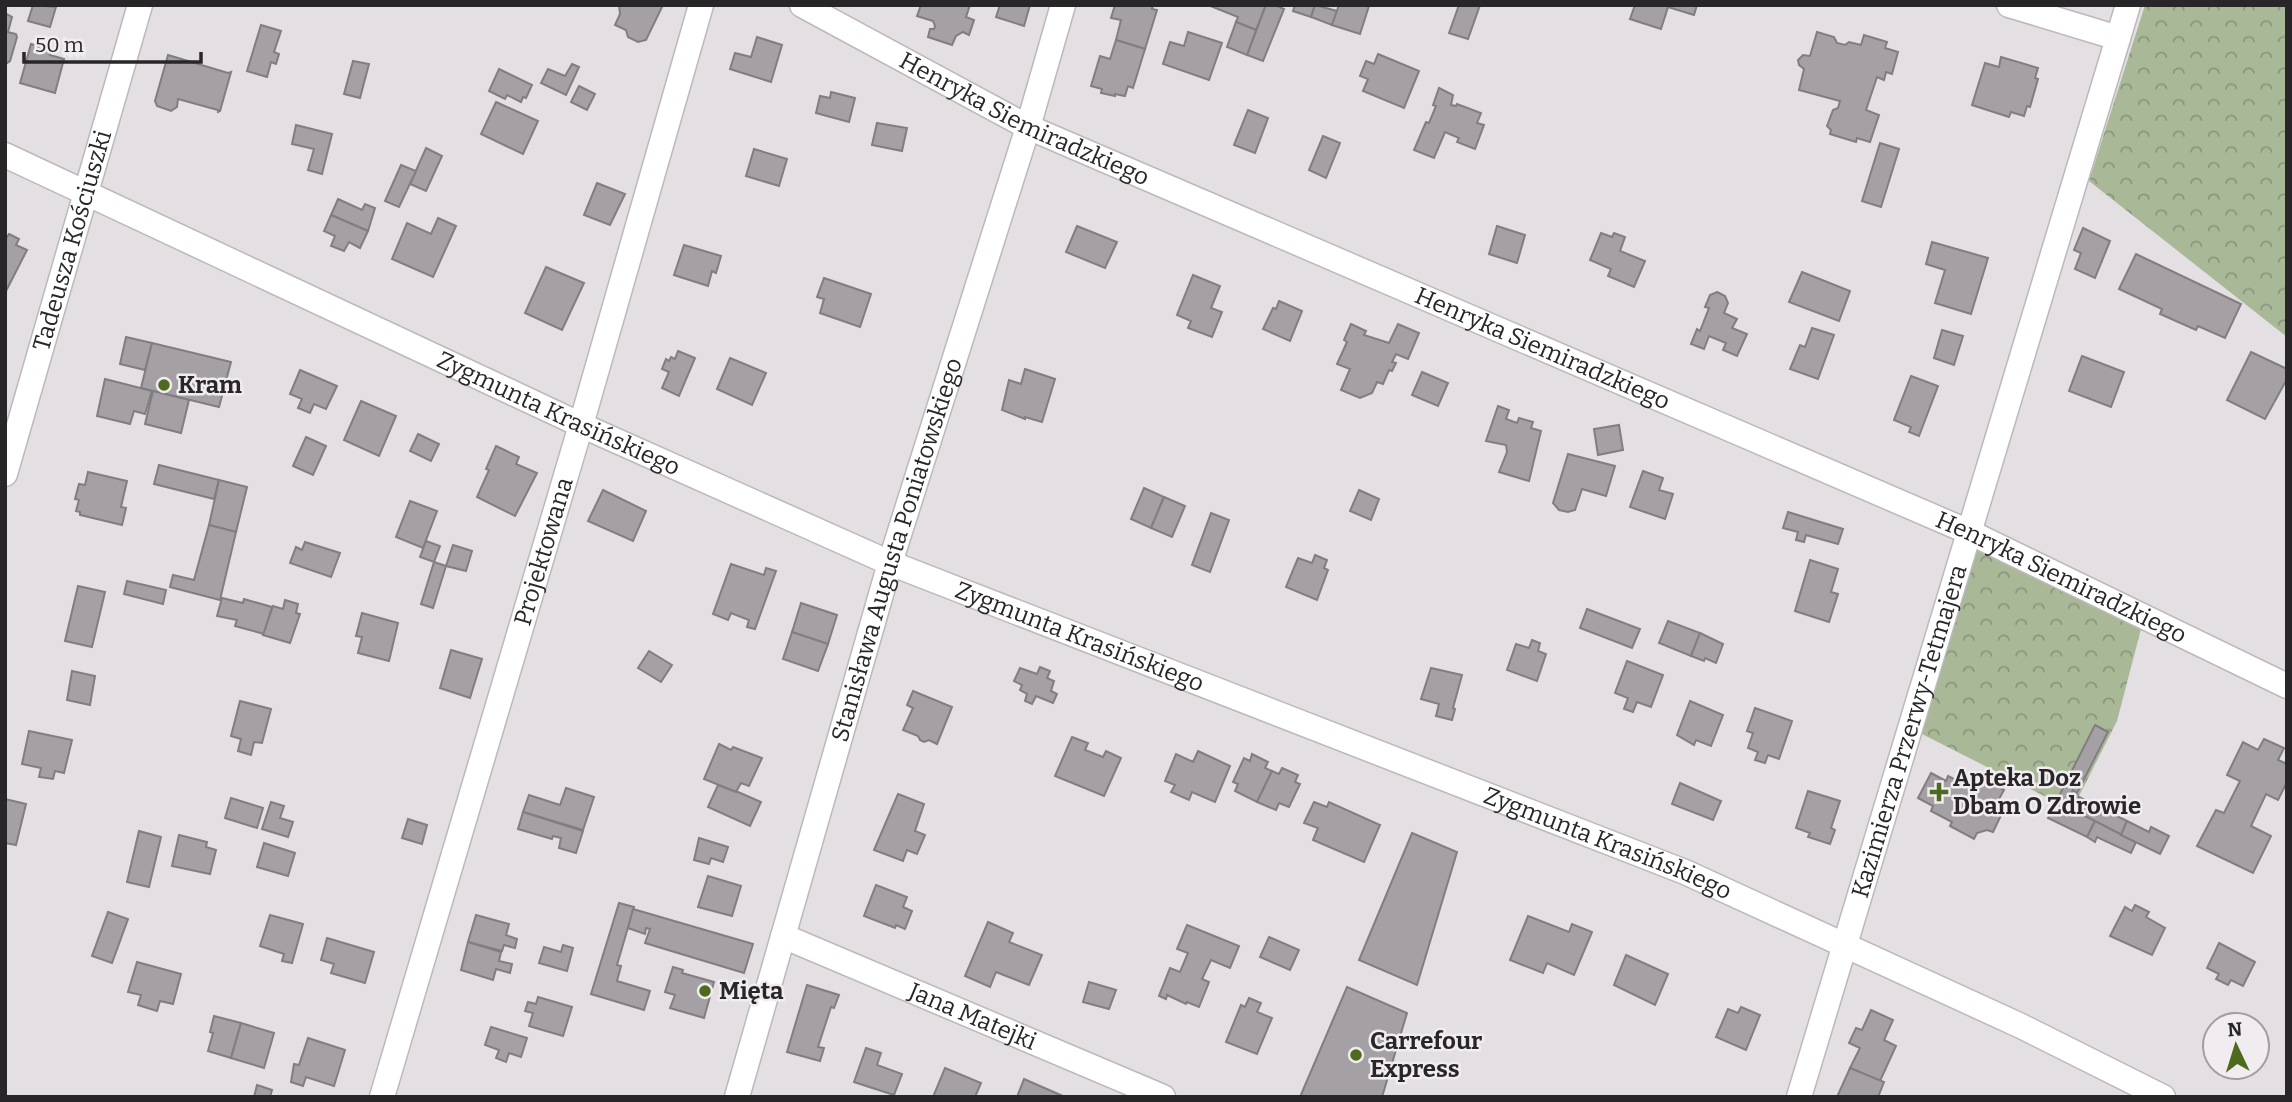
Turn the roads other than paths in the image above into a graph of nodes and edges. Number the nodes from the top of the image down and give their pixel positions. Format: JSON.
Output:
{"nodes":[{"id":1,"x":141,"y":5,"type":"edge"},
{"id":2,"x":701,"y":5,"type":"edge"},
{"id":3,"x":802,"y":5,"type":"edge"},
{"id":4,"x":1063,"y":5,"type":"edge"},
{"id":5,"x":2009,"y":5,"type":"edge"},
{"id":6,"x":2128,"y":5,"type":"edge"},
{"id":7,"x":2118,"y":38,"type":"junction"},
{"id":8,"x":1028,"y":127,"type":"junction"},
{"id":9,"x":5,"y":155,"type":"edge"},
{"id":10,"x":86,"y":195,"type":"junction"},
{"id":11,"x":581,"y":425,"type":"junction"},
{"id":12,"x":9,"y":445,"type":"edge"},
{"id":13,"x":5,"y":474,"type":"edge"},
{"id":14,"x":1969,"y":532,"type":"junction"},
{"id":15,"x":890,"y":564,"type":"junction"},
{"id":16,"x":2287,"y":686,"type":"edge"},
{"id":17,"x":783,"y":936,"type":"junction"},
{"id":18,"x":1844,"y":945,"type":"junction"},
{"id":19,"x":382,"y":1097,"type":"edge"},
{"id":20,"x":737,"y":1097,"type":"edge"},
{"id":21,"x":1163,"y":1097,"type":"edge"},
{"id":22,"x":1799,"y":1097,"type":"edge"},
{"id":23,"x":2163,"y":1097,"type":"edge"}],
"edges":[{"from":1,"to":10,"type":"street","name":"Tadeusza Kościuszki"},
{"from":2,"to":11,"type":"street","name":"Projektowana"},
{"from":3,"to":8,"type":"street","name":"Henryka Siemiradzkiego"},
{"from":4,"to":8,"type":"street","name":"Stanisława Augusta Poniatowskiego"},
{"from":5,"to":7,"type":"street"},
{"from":6,"to":7,"type":"street","name":"Kazimierza Przerwy-Tetmajera"},
{"from":7,"to":14,"type":"street","name":"Kazimierza Przerwy-Tetmajera"},
{"from":8,"to":14,"type":"street","name":"Henryka Siemiradzkiego"},
{"from":8,"to":15,"type":"street","name":"Stanisława Augusta Poniatowskiego"},
{"from":9,"to":10,"type":"street","name":"Zygmunta Krasińskiego"},
{"from":10,"to":11,"type":"street","name":"Zygmunta Krasińskiego"},
{"from":10,"to":12,"type":"street","name":"Tadeusza Kościuszki"},
{"from":11,"to":15,"type":"street","name":"Zygmunta Krasińskiego"},
{"from":11,"to":19,"type":"street","name":"Projektowana"},
{"from":12,"to":13,"type":"street","name":"Tadeusza Kościuszki"},
{"from":14,"to":16,"type":"street","name":"Henryka Siemiradzkiego"},
{"from":14,"to":18,"type":"street","name":"Kazimierza Przerwy-Tetmajera"},
{"from":15,"to":17,"type":"street","name":"Stanisława Augusta Poniatowskiego"},
{"from":15,"to":18,"type":"street","name":"Zygmunta Krasińskiego"},
{"from":17,"to":20,"type":"street","name":"Stanisława Augusta Poniatowskiego"},
{"from":17,"to":21,"type":"street","name":"Jana Matejki"},
{"from":18,"to":22,"type":"street","name":"Kazimierza Przerwy-Tetmajera"},
{"from":18,"to":23,"type":"street","name":"Zygmunta Krasińskiego"}]}
